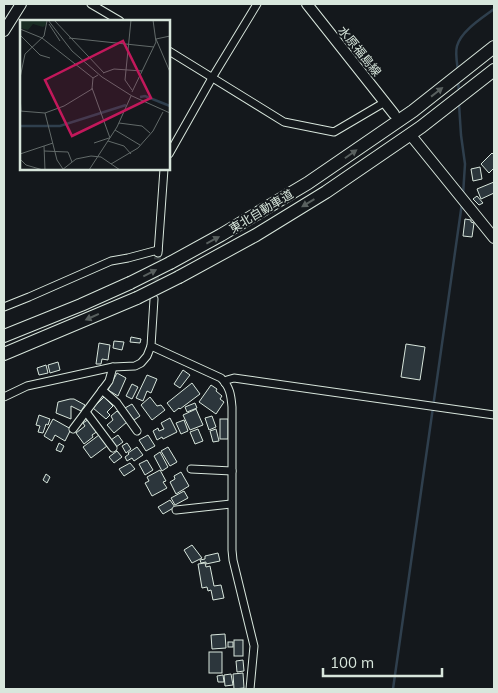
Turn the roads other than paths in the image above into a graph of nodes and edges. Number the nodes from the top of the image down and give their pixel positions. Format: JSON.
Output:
{"nodes":[{"id":1,"x":20,"y":4,"type":"edge"},
{"id":2,"x":91,"y":4,"type":"edge"},
{"id":3,"x":257,"y":4,"type":"edge"},
{"id":4,"x":307,"y":4,"type":"edge"},
{"id":5,"x":118,"y":20,"type":"edge"},
{"id":6,"x":4,"y":31,"type":"edge"},
{"id":7,"x":494,"y":47,"type":"edge"},
{"id":8,"x":170,"y":52,"type":"edge"},
{"id":9,"x":494,"y":70,"type":"edge"},
{"id":10,"x":212,"y":78,"type":"junction"},
{"id":11,"x":385,"y":102,"type":"junction"},
{"id":12,"x":394,"y":114,"type":"dead end"},
{"id":13,"x":417,"y":132,"type":"junction"},
{"id":14,"x":170,"y":152,"type":"edge"},
{"id":15,"x":164,"y":170,"type":"edge"},
{"id":16,"x":494,"y":238,"type":"edge"},
{"id":17,"x":154,"y":299,"type":"tunnel mouth"},
{"id":18,"x":4,"y":307,"type":"edge"},
{"id":19,"x":4,"y":336,"type":"edge"},
{"id":20,"x":152,"y":346,"type":"junction"},
{"id":21,"x":4,"y":354,"type":"edge"},
{"id":22,"x":113,"y":367,"type":"junction"},
{"id":23,"x":225,"y":382,"type":"junction"},
{"id":24,"x":102,"y":390,"type":"junction"},
{"id":25,"x":4,"y":397,"type":"edge"},
{"id":26,"x":86,"y":412,"type":"junction"},
{"id":27,"x":494,"y":415,"type":"edge"},
{"id":28,"x":73,"y":429,"type":"dead end"},
{"id":29,"x":137,"y":431,"type":"dead end"},
{"id":30,"x":113,"y":448,"type":"dead end"},
{"id":31,"x":191,"y":469,"type":"dead end"},
{"id":32,"x":232,"y":472,"type":"junction"},
{"id":33,"x":232,"y":504,"type":"junction"},
{"id":34,"x":176,"y":510,"type":"dead end"},
{"id":35,"x":250,"y":689,"type":"edge"}],
"edges":[{"from":1,"to":6,"type":"main road"},
{"from":2,"to":5,"type":"street"},
{"from":3,"to":10,"type":"street"},
{"from":4,"to":11,"type":"main road","name":"水原福島線"},
{"from":19,"to":7,"type":"highway","name":"東北自動車道","one_way":true,"bridge":true},
{"from":8,"to":10,"type":"street"},
{"from":9,"to":13,"type":"highway","name":"東北自動車道"},
{"from":10,"to":11,"type":"street"},
{"from":10,"to":14,"type":"street"},
{"from":11,"to":12,"type":"main road","name":"水原福島線"},
{"from":13,"to":16,"type":"main road"},
{"from":13,"to":21,"type":"highway","name":"東北自動車道","one_way":true,"bridge":true},
{"from":15,"to":18,"type":"street"},
{"from":17,"to":20,"type":"street"},
{"from":20,"to":22,"type":"street"},
{"from":20,"to":23,"type":"street"},
{"from":22,"to":24,"type":"street"},
{"from":22,"to":25,"type":"street"},
{"from":23,"to":27,"type":"street"},
{"from":23,"to":32,"type":"street"},
{"from":24,"to":26,"type":"street"},
{"from":24,"to":29,"type":"street"},
{"from":26,"to":28,"type":"street"},
{"from":26,"to":30,"type":"street"},
{"from":31,"to":32,"type":"street"},
{"from":32,"to":33,"type":"street"},
{"from":33,"to":34,"type":"street"},
{"from":33,"to":35,"type":"street"}]}
